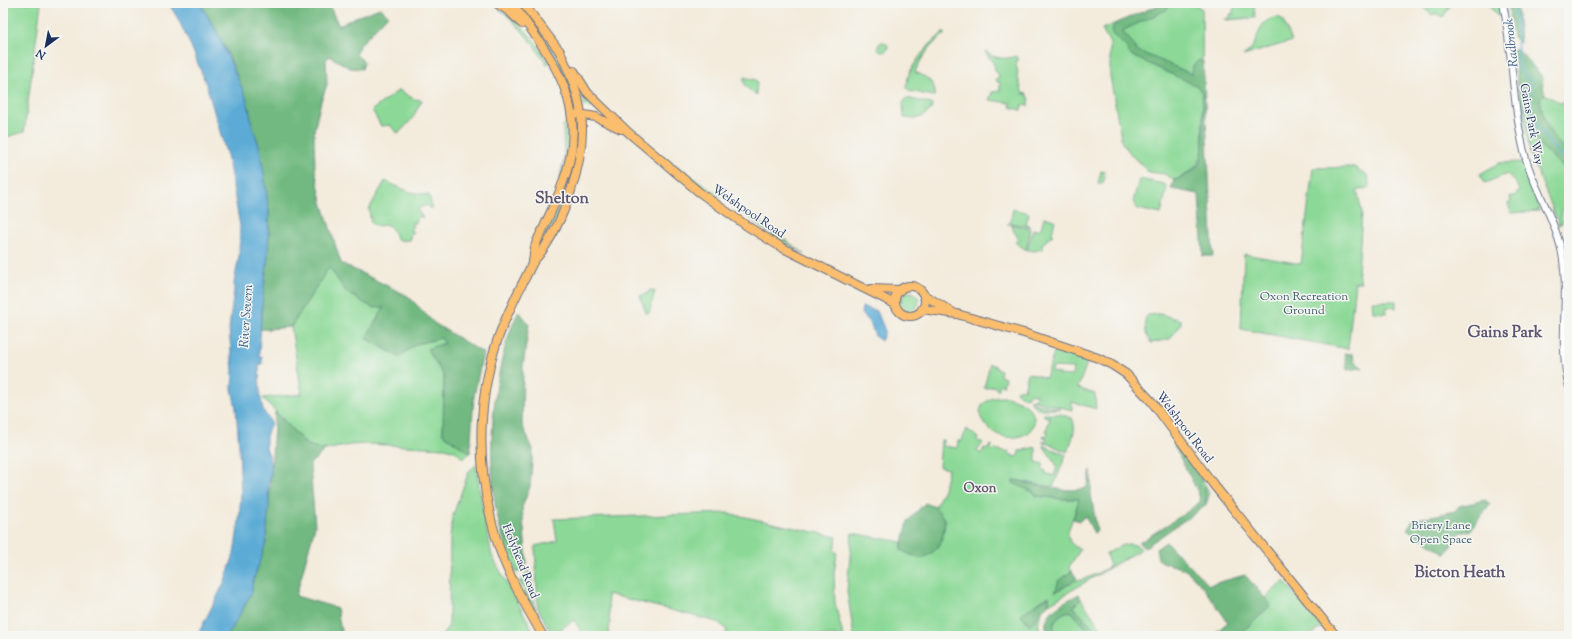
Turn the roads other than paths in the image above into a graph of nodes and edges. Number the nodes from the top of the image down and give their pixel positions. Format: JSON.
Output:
{"nodes":[{"id":1,"x":496,"y":3,"type":"edge"},
{"id":2,"x":512,"y":3,"type":"edge"},
{"id":3,"x":523,"y":3,"type":"edge"},
{"id":4,"x":1503,"y":3,"type":"edge"},
{"id":5,"x":539,"y":40,"type":"junction"},
{"id":6,"x":559,"y":50,"type":"junction"},
{"id":7,"x":581,"y":114,"type":"junction"},
{"id":8,"x":572,"y":115,"type":"junction"},
{"id":9,"x":612,"y":116,"type":"junction"},
{"id":10,"x":628,"y":133,"type":"junction"},
{"id":11,"x":533,"y":262,"type":"junction"},
{"id":12,"x":868,"y":289,"type":"junction"},
{"id":13,"x":900,"y":290,"type":"junction"},
{"id":14,"x":924,"y":296,"type":"junction"},
{"id":15,"x":895,"y":304,"type":"junction"},
{"id":16,"x":922,"y":309,"type":"junction"},
{"id":17,"x":957,"y":314,"type":"junction"},
{"id":18,"x":1569,"y":387,"type":"edge"},
{"id":19,"x":543,"y":636,"type":"edge"},
{"id":20,"x":1336,"y":636,"type":"edge"}],
"edges":[{"from":1,"to":5,"type":"main road"},
{"from":2,"to":5,"type":"main road"},
{"from":3,"to":6,"type":"main road","name":"Welshpool Road"},
{"from":4,"to":18,"type":"street","name":"Gains Park Way"},
{"from":5,"to":8,"type":"main road","name":"Holyhead Road"},
{"from":6,"to":7,"type":"main road","name":"Holyhead Road"},
{"from":6,"to":9,"type":"main road","name":"Welshpool Road"},
{"from":7,"to":8,"type":"main road","name":"Welshpool Road"},
{"from":7,"to":9,"type":"main road","name":"Welshpool Road"},
{"from":7,"to":10,"type":"main road","name":"Welshpool Road"},
{"from":7,"to":11,"type":"main road","name":"Holyhead Road"},
{"from":8,"to":11,"type":"main road","name":"Holyhead Road"},
{"from":9,"to":10,"type":"main road","name":"Welshpool Road"},
{"from":10,"to":12,"type":"main road","name":"Welshpool Road"},
{"from":11,"to":19,"type":"main road","name":"Holyhead Road"},
{"from":12,"to":13,"type":"main road","name":"Welshpool Road"},
{"from":12,"to":15,"type":"main road","name":"Welshpool Road"},
{"from":13,"to":14,"type":"main road","name":"Welshpool Road"},
{"from":13,"to":15,"type":"main road"},
{"from":14,"to":16,"type":"main road"},
{"from":14,"to":17,"type":"main road","name":"Welshpool Road"},
{"from":15,"to":16,"type":"main road","name":"Welshpool Road"},
{"from":16,"to":17,"type":"main road","name":"Welshpool Road"},
{"from":17,"to":20,"type":"main road","name":"Welshpool Road"}]}
